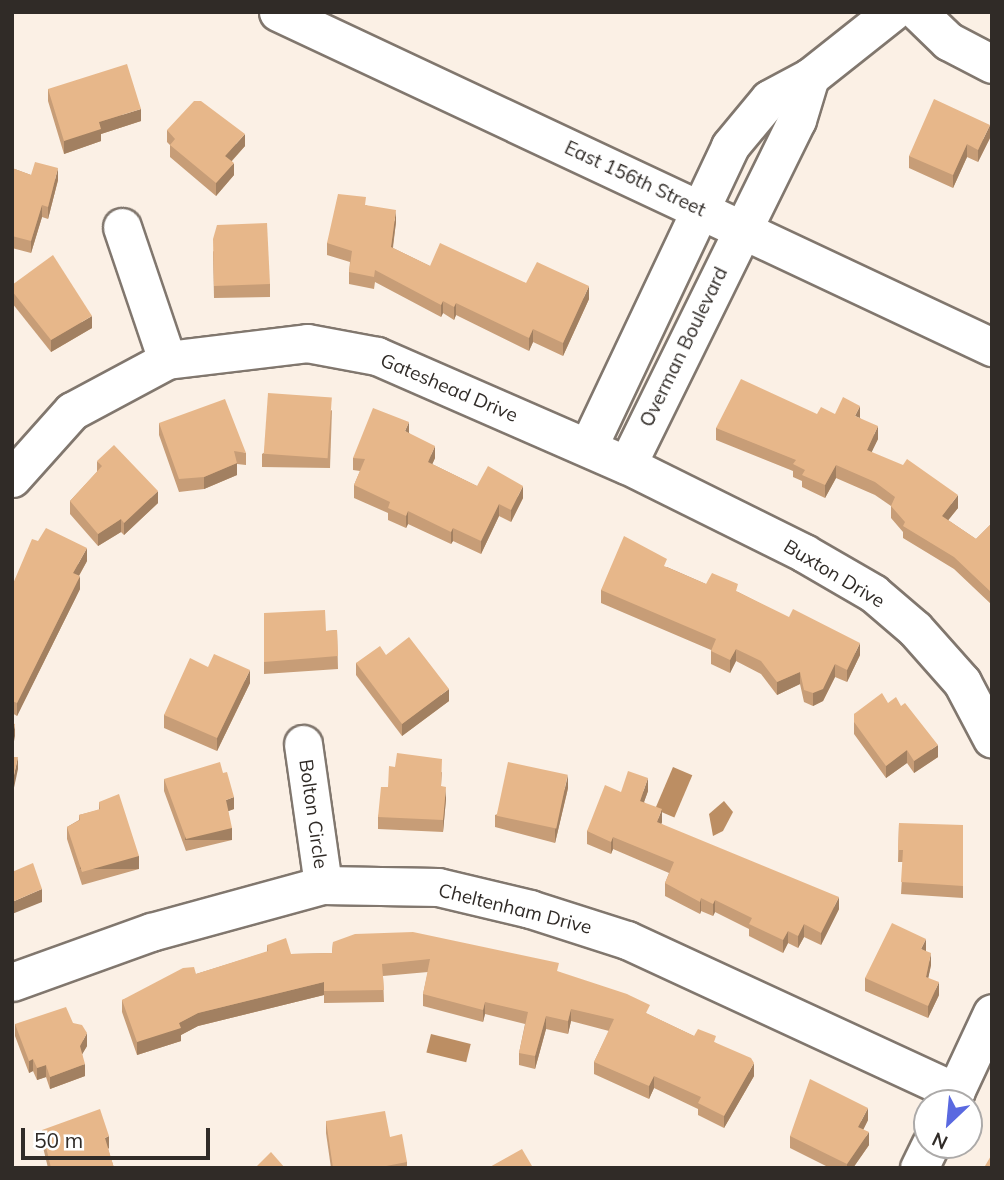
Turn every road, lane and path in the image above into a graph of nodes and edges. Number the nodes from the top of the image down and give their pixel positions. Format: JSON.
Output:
{"nodes":[{"id":1,"x":278,"y":12,"type":"edge"},
{"id":2,"x":892,"y":12,"type":"edge"},
{"id":3,"x":918,"y":12,"type":"edge"},
{"id":4,"x":992,"y":64,"type":"edge"},
{"id":5,"x":810,"y":77,"type":"junction"},
{"id":6,"x":700,"y":210,"type":"junction"},
{"id":7,"x":122,"y":227,"type":"dead end"},
{"id":8,"x":742,"y":230,"type":"junction"},
{"id":9,"x":992,"y":347,"type":"edge"},
{"id":10,"x":167,"y":360,"type":"junction"},
{"id":11,"x":588,"y":447,"type":"junction"},
{"id":12,"x":627,"y":466,"type":"junction"},
{"id":13,"x":12,"y":478,"type":"edge"},
{"id":14,"x":992,"y":738,"type":"edge"},
{"id":15,"x":303,"y":744,"type":"dead end"},
{"id":16,"x":323,"y":885,"type":"junction"},
{"id":17,"x":12,"y":982,"type":"edge"},
{"id":18,"x":992,"y":1013,"type":"edge"},
{"id":19,"x":934,"y":1089,"type":"edge"},
{"id":20,"x":957,"y":1089,"type":"edge"}],
"edges":[{"from":1,"to":6,"type":"street","name":"East 156th Street"},
{"from":2,"to":5,"type":"street"},
{"from":3,"to":4,"type":"street"},
{"from":5,"to":6,"type":"street"},
{"from":5,"to":8,"type":"street","name":"Overman Boulevard"},
{"from":6,"to":8,"type":"street","name":"East 156th Street"},
{"from":6,"to":11,"type":"street"},
{"from":7,"to":10,"type":"street"},
{"from":8,"to":9,"type":"street","name":"East 156th Street"},
{"from":8,"to":12,"type":"street","name":"Overman Boulevard"},
{"from":10,"to":11,"type":"street","name":"Gateshead Drive"},
{"from":10,"to":13,"type":"street","name":"Gateshead Drive"},
{"from":11,"to":12,"type":"street","name":"Gateshead Drive"},
{"from":12,"to":14,"type":"street","name":"Buxton Drive"},
{"from":15,"to":16,"type":"street","name":"Bolton Circle"},
{"from":16,"to":17,"type":"street","name":"Cheltenham Drive"},
{"from":16,"to":19,"type":"street","name":"Cheltenham Drive"},
{"from":18,"to":20,"type":"street"}]}
